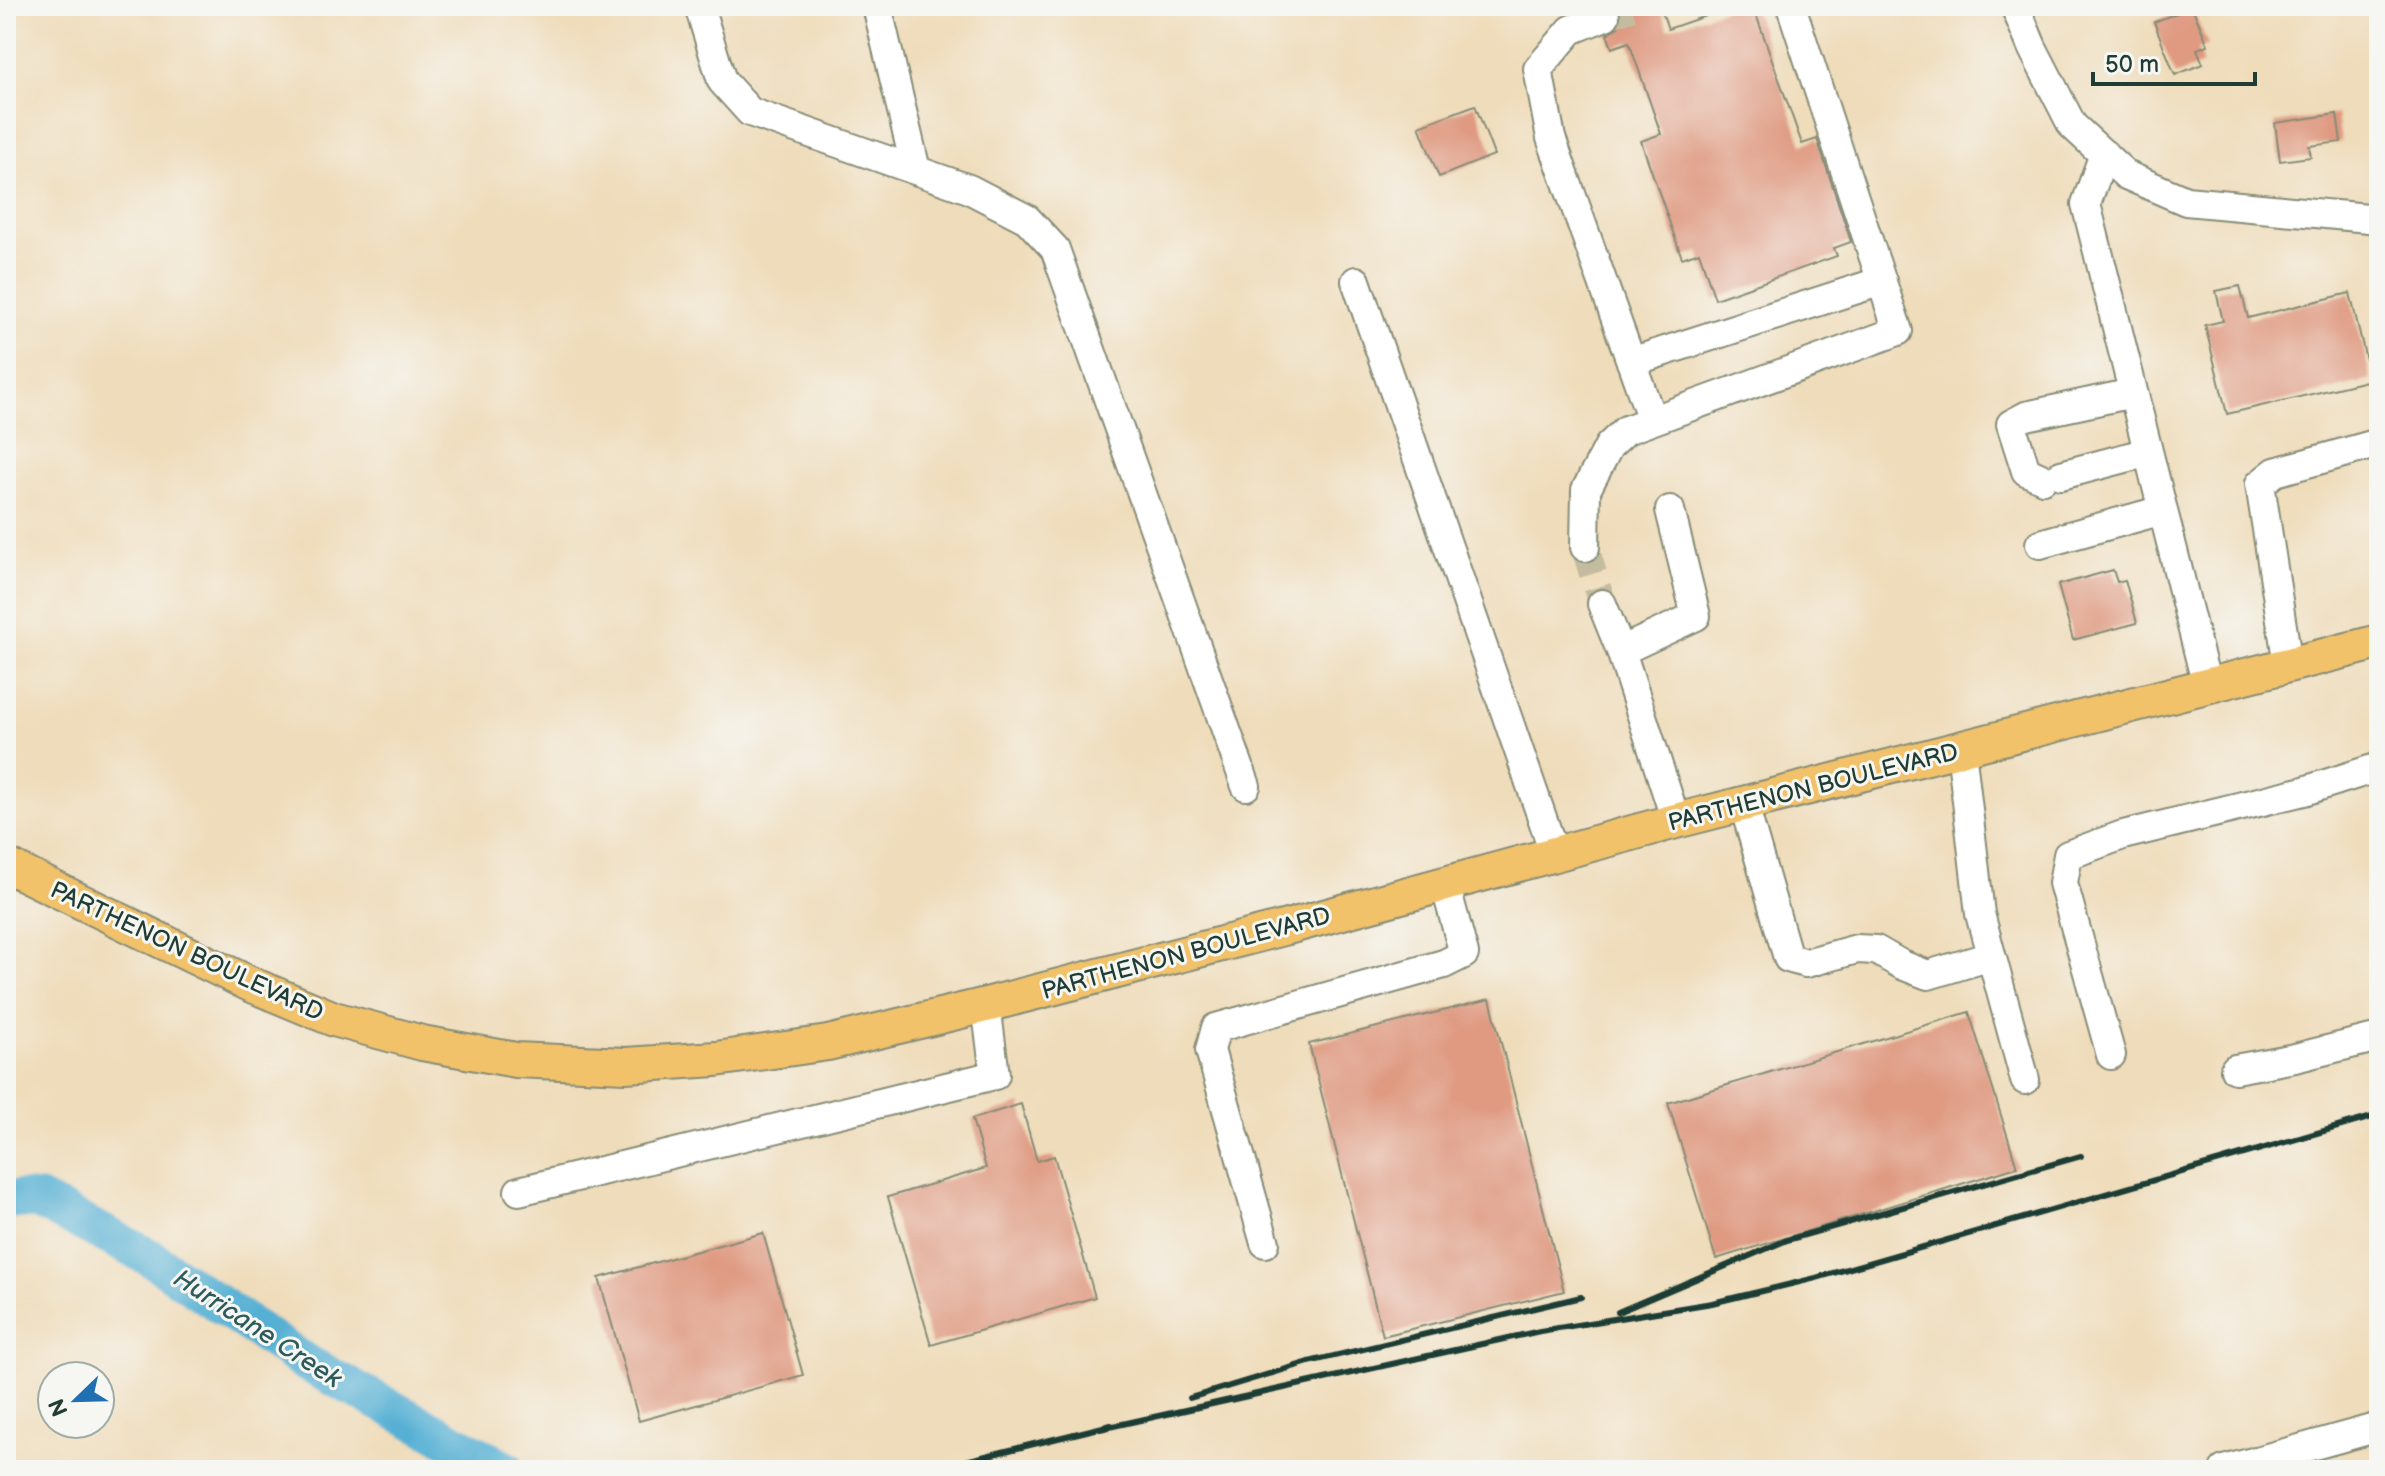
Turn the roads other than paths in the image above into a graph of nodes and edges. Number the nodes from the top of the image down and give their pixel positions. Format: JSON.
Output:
{"nodes":[{"id":1,"x":699,"y":6,"type":"edge"},
{"id":2,"x":877,"y":6,"type":"edge"},
{"id":3,"x":1791,"y":6,"type":"edge"},
{"id":4,"x":2015,"y":6,"type":"edge"},
{"id":5,"x":1605,"y":16,"type":"tunnel mouth"},
{"id":6,"x":2104,"y":154,"type":"junction"},
{"id":7,"x":916,"y":170,"type":"junction"},
{"id":8,"x":2379,"y":219,"type":"edge"},
{"id":9,"x":1356,"y":281,"type":"dead end"},
{"id":10,"x":1882,"y":281,"type":"junction"},
{"id":11,"x":1631,"y":362,"type":"junction"},
{"id":12,"x":2133,"y":393,"type":"junction"},
{"id":13,"x":1652,"y":420,"type":"junction"},
{"id":14,"x":2379,"y":443,"type":"edge"},
{"id":15,"x":2148,"y":452,"type":"junction"},
{"id":16,"x":1670,"y":510,"type":"dead end"},
{"id":17,"x":2163,"y":510,"type":"junction"},
{"id":18,"x":2040,"y":544,"type":"dead end"},
{"id":19,"x":1585,"y":547,"type":"tunnel mouth"},
{"id":20,"x":1602,"y":604,"type":"tunnel mouth"},
{"id":21,"x":2379,"y":642,"type":"edge"},
{"id":22,"x":1621,"y":651,"type":"junction"},
{"id":23,"x":2288,"y":665,"type":"junction"},
{"id":24,"x":2207,"y":686,"type":"junction"},
{"id":25,"x":1961,"y":749,"type":"junction"},
{"id":26,"x":2379,"y":767,"type":"edge"},
{"id":27,"x":1246,"y":786,"type":"dead end"},
{"id":28,"x":1744,"y":805,"type":"junction"},
{"id":29,"x":1676,"y":821,"type":"junction"},
{"id":30,"x":1555,"y":855,"type":"junction"},
{"id":31,"x":6,"y":865,"type":"edge"},
{"id":32,"x":1445,"y":884,"type":"junction"},
{"id":33,"x":1991,"y":956,"type":"junction"},
{"id":34,"x":986,"y":1005,"type":"junction"},
{"id":35,"x":2379,"y":1037,"type":"edge"},
{"id":36,"x":2111,"y":1055,"type":"dead end"},
{"id":37,"x":2235,"y":1069,"type":"dead end"},
{"id":38,"x":2025,"y":1080,"type":"dead end"},
{"id":39,"x":519,"y":1191,"type":"dead end"},
{"id":40,"x":1265,"y":1243,"type":"dead end"},
{"id":41,"x":2379,"y":1427,"type":"edge"},
{"id":42,"x":2224,"y":1470,"type":"edge"}],
"edges":[{"from":1,"to":7,"type":"street"},
{"from":2,"to":7,"type":"street"},
{"from":3,"to":10,"type":"street"},
{"from":4,"to":6,"type":"street"},
{"from":5,"to":11,"type":"street"},
{"from":6,"to":8,"type":"street"},
{"from":6,"to":12,"type":"street"},
{"from":7,"to":27,"type":"street"},
{"from":9,"to":30,"type":"street"},
{"from":10,"to":11,"type":"street"},
{"from":10,"to":13,"type":"street"},
{"from":11,"to":13,"type":"street"},
{"from":12,"to":15,"type":"street"},
{"from":12,"to":15,"type":"street"},
{"from":13,"to":19,"type":"street"},
{"from":14,"to":23,"type":"street"},
{"from":15,"to":17,"type":"street"},
{"from":16,"to":22,"type":"street"},
{"from":17,"to":18,"type":"street"},
{"from":17,"to":24,"type":"street"},
{"from":20,"to":22,"type":"street"},
{"from":21,"to":23,"type":"main road","name":"PARTHENON BOULEVARD"},
{"from":22,"to":29,"type":"street"},
{"from":23,"to":24,"type":"main road","name":"PARTHENON BOULEVARD"},
{"from":24,"to":25,"type":"main road","name":"PARTHENON BOULEVARD"},
{"from":25,"to":28,"type":"main road","name":"PARTHENON BOULEVARD"},
{"from":25,"to":33,"type":"street"},
{"from":26,"to":36,"type":"street"},
{"from":28,"to":29,"type":"main road","name":"PARTHENON BOULEVARD"},
{"from":28,"to":33,"type":"street"},
{"from":29,"to":30,"type":"main road","name":"PARTHENON BOULEVARD"},
{"from":30,"to":32,"type":"main road","name":"PARTHENON BOULEVARD"},
{"from":31,"to":34,"type":"main road","name":"PARTHENON BOULEVARD"},
{"from":32,"to":34,"type":"main road","name":"PARTHENON BOULEVARD"},
{"from":32,"to":40,"type":"street"},
{"from":33,"to":38,"type":"street"},
{"from":34,"to":39,"type":"street"},
{"from":35,"to":37,"type":"street"},
{"from":41,"to":42,"type":"street"}]}
